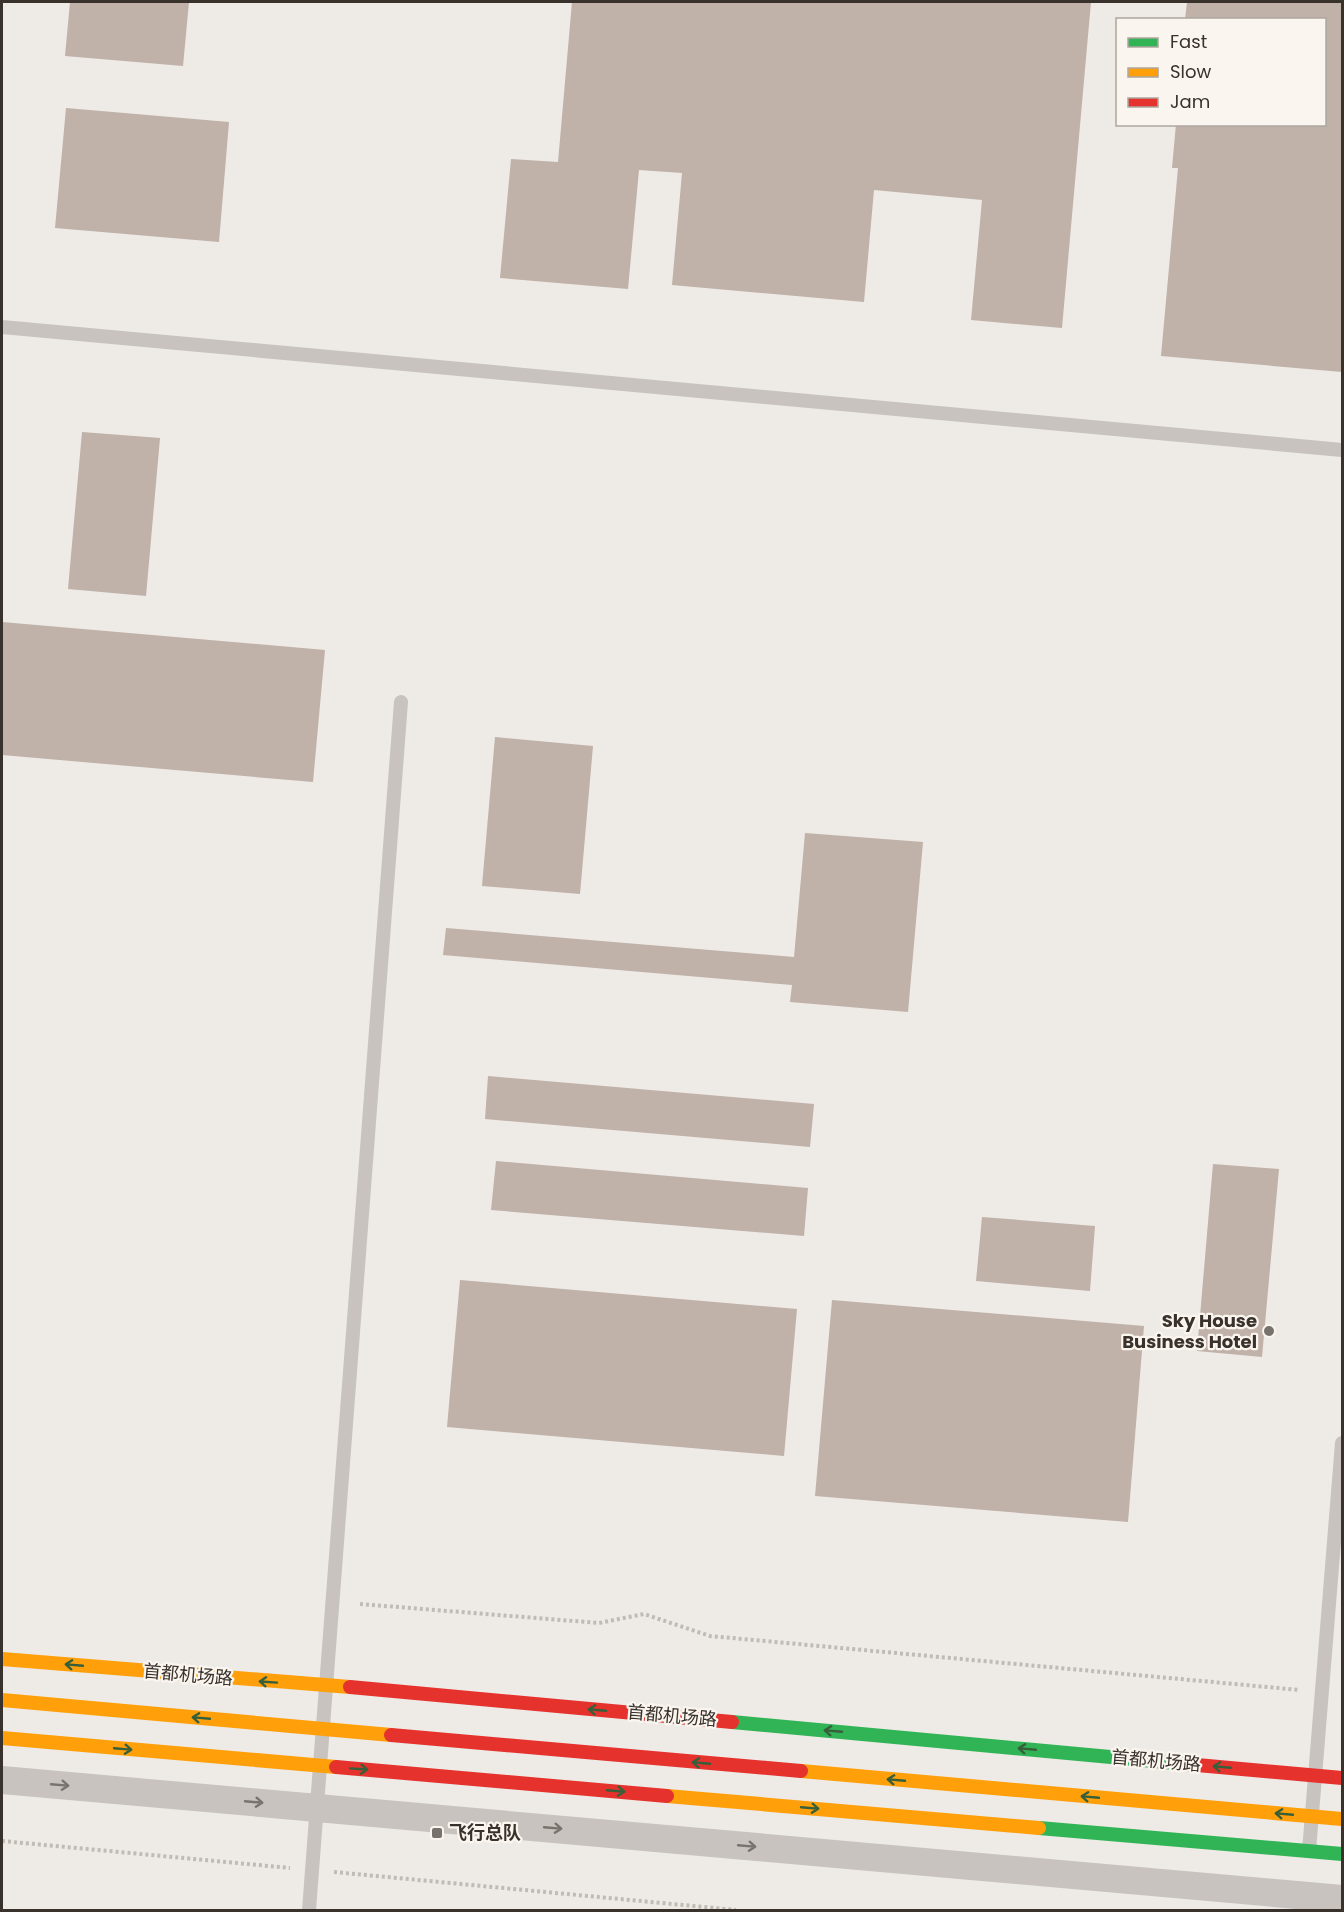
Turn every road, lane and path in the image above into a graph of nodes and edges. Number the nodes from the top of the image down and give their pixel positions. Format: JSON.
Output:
{"nodes":[{"id":1,"x":2,"y":327,"type":"edge"},
{"id":2,"x":1342,"y":450,"type":"edge"},
{"id":3,"x":400,"y":702,"type":"dead end"},
{"id":4,"x":1342,"y":1443,"type":"edge"},
{"id":5,"x":360,"y":1604,"type":"dead end"},
{"id":6,"x":2,"y":1659,"type":"edge"},
{"id":7,"x":327,"y":1686,"type":"junction"},
{"id":8,"x":26,"y":1691,"type":"dead end"},
{"id":9,"x":1323,"y":1692,"type":"junction"},
{"id":10,"x":2,"y":1700,"type":"edge"},
{"id":11,"x":42,"y":1704,"type":"junction"},
{"id":12,"x":322,"y":1730,"type":"junction"},
{"id":13,"x":2,"y":1738,"type":"edge"},
{"id":14,"x":37,"y":1741,"type":"junction"},
{"id":15,"x":19,"y":1752,"type":"dead end"},
{"id":16,"x":319,"y":1767,"type":"junction"},
{"id":17,"x":1316,"y":1775,"type":"junction"},
{"id":18,"x":1342,"y":1778,"type":"edge"},
{"id":19,"x":2,"y":1780,"type":"edge"},
{"id":20,"x":316,"y":1808,"type":"junction"},
{"id":21,"x":1312,"y":1816,"type":"junction"},
{"id":22,"x":1342,"y":1819,"type":"edge"},
{"id":23,"x":2,"y":1841,"type":"edge"},
{"id":24,"x":1309,"y":1851,"type":"junction"},
{"id":25,"x":1342,"y":1854,"type":"edge"},
{"id":26,"x":312,"y":1870,"type":"junction"},
{"id":27,"x":1342,"y":1899,"type":"edge"},
{"id":28,"x":309,"y":1911,"type":"edge"},
{"id":29,"x":736,"y":1911,"type":"edge"}],
"edges":[{"from":1,"to":2,"type":"lane"},
{"from":3,"to":7,"type":"lane"},
{"from":4,"to":9,"type":"lane"},
{"from":5,"to":9,"type":"path"},
{"from":7,"to":6,"type":"street","name":"首都机场路","one_way":true},
{"from":7,"to":12,"type":"lane"},
{"from":17,"to":7,"type":"street","name":"首都机场路","one_way":true},
{"from":8,"to":11,"type":"street"},
{"from":9,"to":17,"type":"lane"},
{"from":10,"to":11,"type":"street"},
{"from":12,"to":11,"type":"street","one_way":true},
{"from":12,"to":16,"type":"lane"},
{"from":21,"to":12,"type":"street","one_way":true},
{"from":13,"to":14,"type":"street"},
{"from":14,"to":15,"type":"street"},
{"from":14,"to":16,"type":"street","one_way":true},
{"from":16,"to":20,"type":"lane"},
{"from":16,"to":24,"type":"street","one_way":true},
{"from":17,"to":18,"type":"street","name":"首都机场路"},
{"from":17,"to":21,"type":"lane"},
{"from":19,"to":20,"type":"street","one_way":true},
{"from":20,"to":26,"type":"lane"},
{"from":20,"to":27,"type":"street","one_way":true},
{"from":21,"to":22,"type":"street"},
{"from":21,"to":24,"type":"lane"},
{"from":23,"to":26,"type":"path"},
{"from":24,"to":25,"type":"street"},
{"from":26,"to":28,"type":"lane"},
{"from":26,"to":29,"type":"path"}]}
